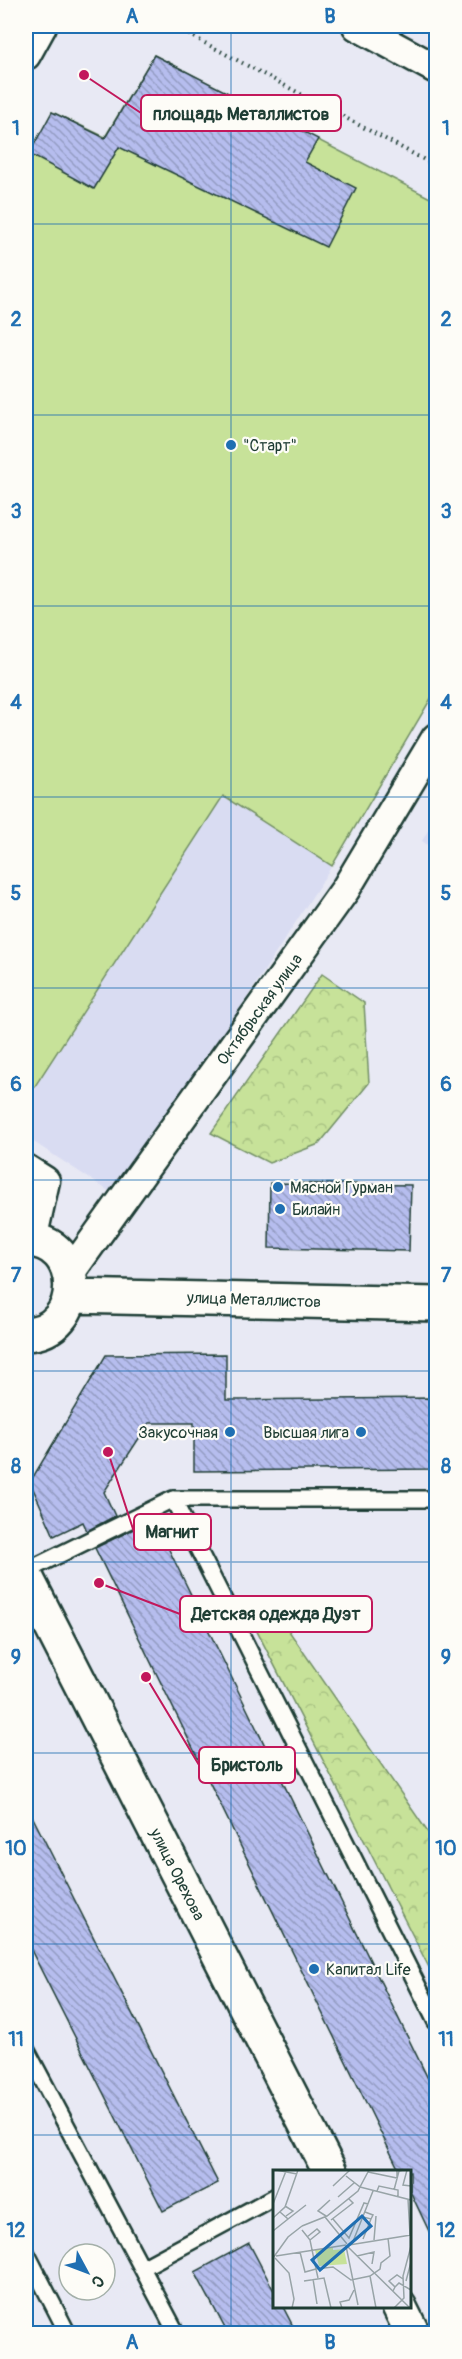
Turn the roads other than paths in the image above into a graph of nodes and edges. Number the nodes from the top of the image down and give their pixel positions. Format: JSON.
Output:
{"nodes":[{"id":1,"x":42,"y":26,"type":"edge"},
{"id":2,"x":357,"y":26,"type":"edge"},
{"id":3,"x":26,"y":55,"type":"edge"},
{"id":4,"x":436,"y":69,"type":"edge"},
{"id":5,"x":436,"y":738,"type":"edge"},
{"id":6,"x":26,"y":1169,"type":"edge"},
{"id":7,"x":29,"y":1240,"type":"edge"},
{"id":8,"x":70,"y":1284,"type":"junction"},
{"id":9,"x":436,"y":1304,"type":"edge"},
{"id":10,"x":26,"y":1334,"type":"edge"},
{"id":11,"x":174,"y":1498,"type":"junction"},
{"id":12,"x":436,"y":1499,"type":"edge"},
{"id":13,"x":26,"y":1571,"type":"edge"},
{"id":14,"x":26,"y":1577,"type":"edge"},
{"id":15,"x":436,"y":2022,"type":"edge"},
{"id":16,"x":26,"y":2049,"type":"edge"},
{"id":17,"x":326,"y":2170,"type":"edge"},
{"id":18,"x":273,"y":2198,"type":"edge"},
{"id":19,"x":26,"y":2252,"type":"edge"},
{"id":20,"x":142,"y":2268,"type":"junction"},
{"id":21,"x":400,"y":2308,"type":"edge"},
{"id":22,"x":68,"y":2334,"type":"edge"},
{"id":23,"x":177,"y":2334,"type":"edge"},
{"id":24,"x":413,"y":2334,"type":"edge"}],
"edges":[{"from":1,"to":3,"type":"street"},
{"from":2,"to":4,"type":"street"},
{"from":5,"to":8,"type":"street","name":"Октябрьская улица"},
{"from":6,"to":7,"type":"street"},
{"from":7,"to":8,"type":"street"},
{"from":8,"to":9,"type":"street","name":"улица Металлистов"},
{"from":8,"to":10,"type":"street"},
{"from":11,"to":12,"type":"lane"},
{"from":11,"to":13,"type":"lane"},
{"from":11,"to":15,"type":"lane"},
{"from":14,"to":17,"type":"street","name":"улица Орехова"},
{"from":16,"to":20,"type":"lane"},
{"from":18,"to":20,"type":"lane"},
{"from":19,"to":22,"type":"lane"},
{"from":20,"to":23,"type":"lane"},
{"from":21,"to":24,"type":"street"}]}
